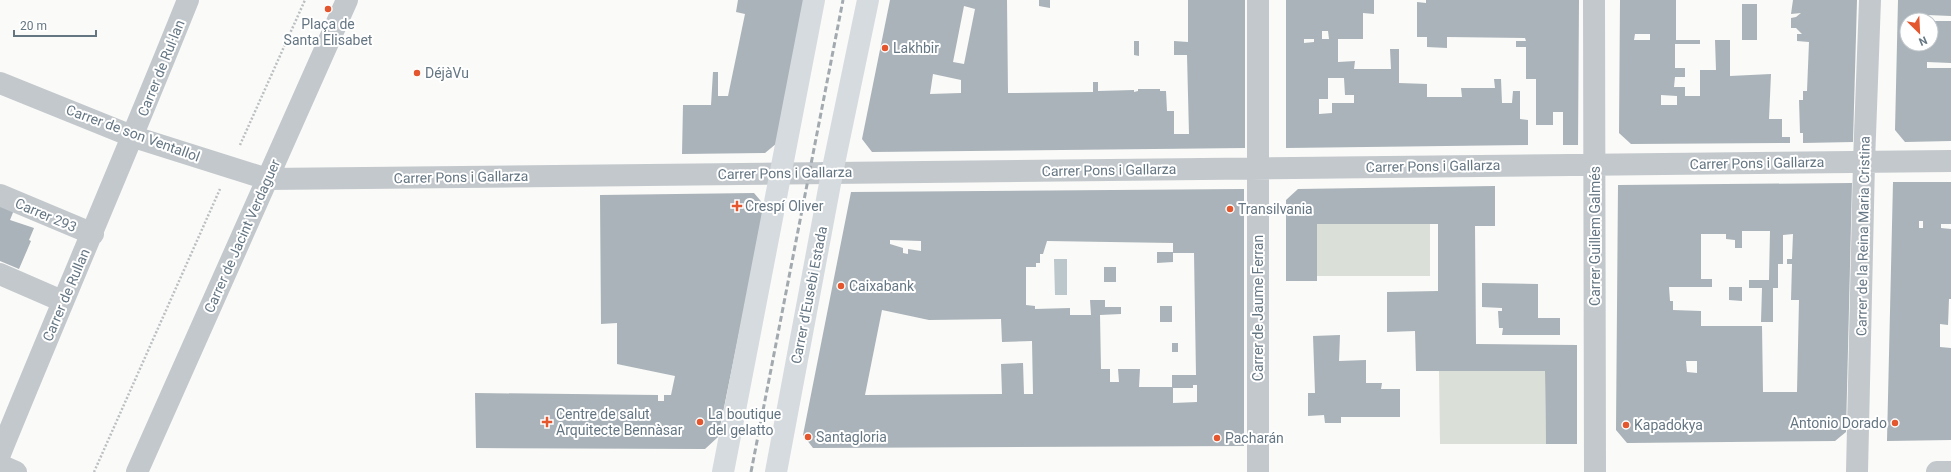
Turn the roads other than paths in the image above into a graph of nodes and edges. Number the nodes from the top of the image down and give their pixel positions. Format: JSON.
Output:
{"nodes":[{"id":1,"x":188,"y":0,"type":"edge"},
{"id":2,"x":347,"y":0,"type":"edge"},
{"id":3,"x":814,"y":0,"type":"edge"},
{"id":4,"x":868,"y":0,"type":"edge"},
{"id":5,"x":1258,"y":0,"type":"edge"},
{"id":6,"x":1594,"y":0,"type":"edge"},
{"id":7,"x":1870,"y":0,"type":"edge"},
{"id":8,"x":0,"y":83,"type":"edge"},
{"id":9,"x":134,"y":137,"type":"junction"},
{"id":10,"x":1951,"y":161,"type":"edge"},
{"id":11,"x":1864,"y":162,"type":"junction"},
{"id":12,"x":1596,"y":164,"type":"junction"},
{"id":13,"x":1258,"y":168,"type":"junction"},
{"id":14,"x":832,"y":173,"type":"junction"},
{"id":15,"x":781,"y":174,"type":"junction"},
{"id":16,"x":267,"y":179,"type":"junction"},
{"id":17,"x":0,"y":195,"type":"edge"},
{"id":18,"x":93,"y":234,"type":"junction"},
{"id":19,"x":0,"y":274,"type":"edge"},
{"id":20,"x":62,"y":301,"type":"junction"},
{"id":21,"x":0,"y":454,"type":"edge"},
{"id":22,"x":0,"y":466,"type":"edge"},
{"id":23,"x":16,"y":472,"type":"edge"},
{"id":24,"x":137,"y":472,"type":"edge"},
{"id":25,"x":723,"y":472,"type":"edge"},
{"id":26,"x":776,"y":472,"type":"edge"},
{"id":27,"x":1258,"y":472,"type":"edge"},
{"id":28,"x":1595,"y":472,"type":"edge"},
{"id":29,"x":1857,"y":472,"type":"edge"},
{"id":30,"x":1937,"y":472,"type":"edge"},
{"id":31,"x":1951,"y":472,"type":"edge"}],
"edges":[{"from":1,"to":9,"type":"street","name":"Carrer de Rul·lan"},
{"from":2,"to":16,"type":"street","name":"Carrer de Jacint Verdaguer"},
{"from":3,"to":15,"type":"main road"},
{"from":4,"to":14,"type":"main road","name":"Carrer d'Eusebi Estada"},
{"from":5,"to":13,"type":"street","name":"Carrer de Jaume Ferran"},
{"from":6,"to":12,"type":"street","name":"Carrer Guillem Galmés"},
{"from":7,"to":11,"type":"street","name":"Carrer de la Reina Maria Cristina"},
{"from":8,"to":9,"type":"street","name":"Carrer de son Ventallol"},
{"from":9,"to":16,"type":"street","name":"Carrer de son Ventallol"},
{"from":9,"to":18,"type":"street","name":"Carrer de Rullan"},
{"from":10,"to":11,"type":"street","name":"Carrer Pons i Gallarza"},
{"from":11,"to":12,"type":"street","name":"Carrer Pons i Gallarza"},
{"from":11,"to":29,"type":"street","name":"Carrer de la Reina Maria Cristina"},
{"from":12,"to":13,"type":"street","name":"Carrer Pons i Gallarza"},
{"from":12,"to":28,"type":"street","name":"Carrer Guillem Galmés"},
{"from":13,"to":14,"type":"street","name":"Carrer Pons i Gallarza"},
{"from":13,"to":27,"type":"street","name":"Carrer de Jaume Ferran"},
{"from":14,"to":15,"type":"street","name":"Carrer Pons i Gallarza"},
{"from":14,"to":26,"type":"main road","name":"Carrer d'Eusebi Estada"},
{"from":15,"to":16,"type":"street","name":"Carrer Pons i Gallarza"},
{"from":15,"to":25,"type":"main road"},
{"from":16,"to":24,"type":"street","name":"Carrer de Jacint Verdaguer"},
{"from":17,"to":18,"type":"street","name":"Carrer 293"},
{"from":18,"to":20,"type":"street","name":"Carrer de Rullan"},
{"from":19,"to":20,"type":"street"},
{"from":20,"to":21,"type":"street","name":"Carrer de Rullan"},
{"from":22,"to":23,"type":"street"},
{"from":30,"to":31,"type":"street"}]}
